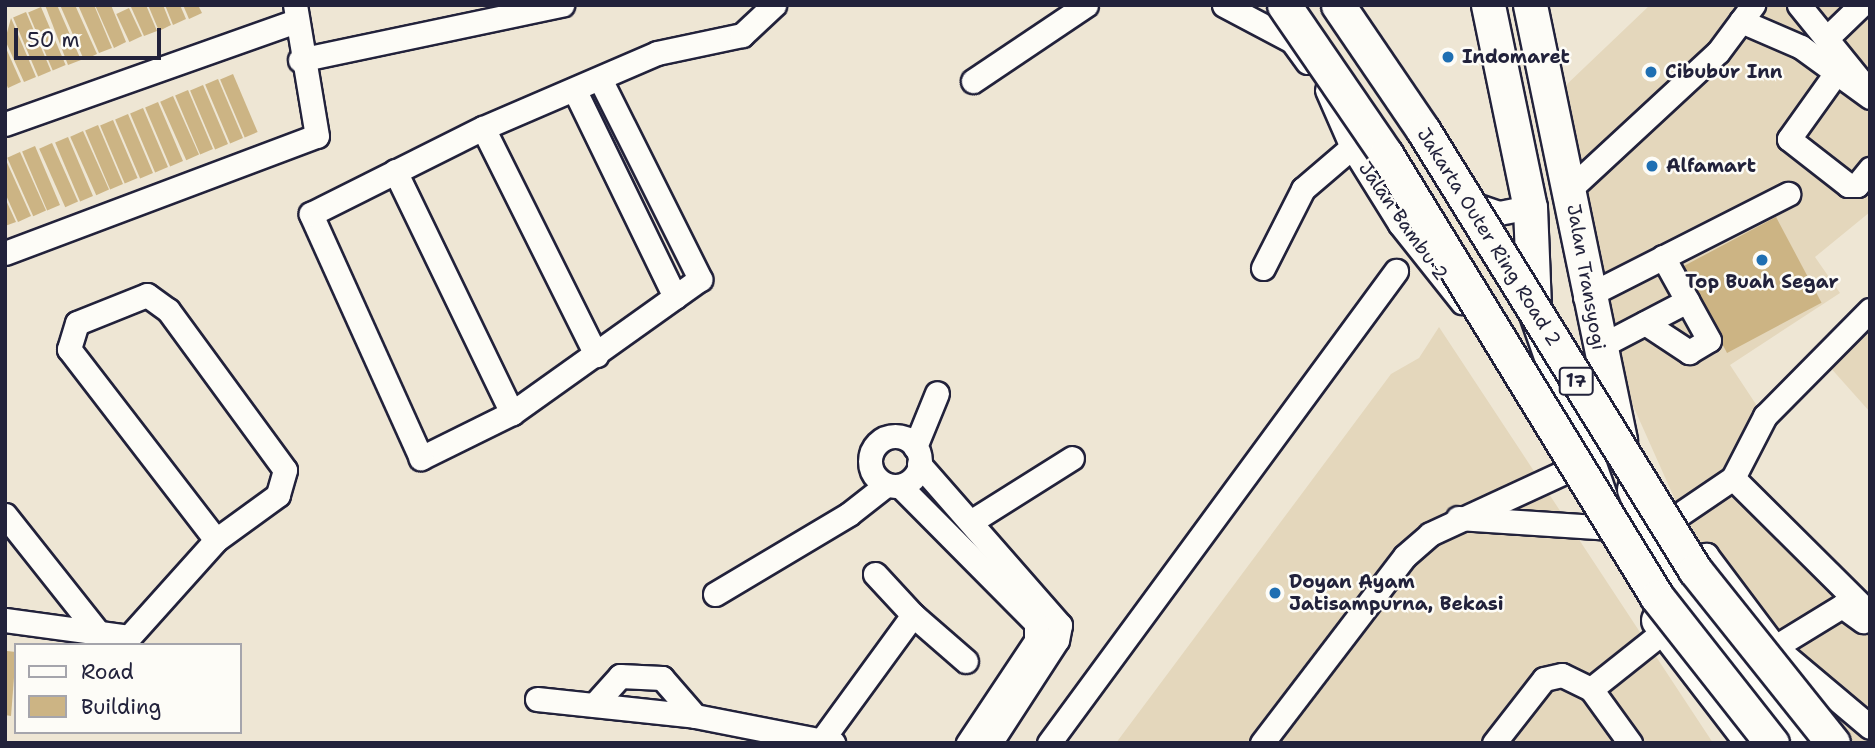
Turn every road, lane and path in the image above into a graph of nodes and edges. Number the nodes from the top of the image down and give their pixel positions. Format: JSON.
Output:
{"nodes":[{"id":1,"x":562,"y":5,"type":"edge"},
{"id":2,"x":774,"y":5,"type":"edge"},
{"id":3,"x":1086,"y":5,"type":"edge"},
{"id":4,"x":1224,"y":5,"type":"edge"},
{"id":5,"x":1284,"y":5,"type":"edge"},
{"id":6,"x":1331,"y":5,"type":"edge"},
{"id":7,"x":1338,"y":5,"type":"edge"},
{"id":8,"x":1488,"y":5,"type":"edge"},
{"id":9,"x":1530,"y":5,"type":"edge"},
{"id":10,"x":1799,"y":5,"type":"edge"},
{"id":11,"x":1861,"y":5,"type":"edge"},
{"id":12,"x":1747,"y":13,"type":"edge"},
{"id":13,"x":294,"y":14,"type":"edge"},
{"id":14,"x":1829,"y":36,"type":"junction"},
{"id":15,"x":300,"y":60,"type":"junction"},
{"id":16,"x":1836,"y":73,"type":"junction"},
{"id":17,"x":600,"y":79,"type":"junction"},
{"id":18,"x":973,"y":81,"type":"dead end"},
{"id":19,"x":575,"y":91,"type":"junction"},
{"id":20,"x":1870,"y":96,"type":"edge"},
{"id":21,"x":5,"y":124,"type":"edge"},
{"id":22,"x":483,"y":128,"type":"junction"},
{"id":23,"x":1352,"y":148,"type":"junction"},
{"id":24,"x":1870,"y":169,"type":"edge"},
{"id":25,"x":395,"y":171,"type":"junction"},
{"id":26,"x":1571,"y":188,"type":"junction"},
{"id":27,"x":1788,"y":194,"type":"dead end"},
{"id":28,"x":1530,"y":207,"type":"junction"},
{"id":29,"x":5,"y":253,"type":"edge"},
{"id":30,"x":1664,"y":257,"type":"junction"},
{"id":31,"x":1263,"y":268,"type":"dead end"},
{"id":32,"x":1396,"y":271,"type":"dead end"},
{"id":33,"x":675,"y":297,"type":"junction"},
{"id":34,"x":1585,"y":297,"type":"junction"},
{"id":35,"x":1688,"y":301,"type":"junction"},
{"id":36,"x":1870,"y":310,"type":"edge"},
{"id":37,"x":1646,"y":323,"type":"junction"},
{"id":38,"x":1597,"y":348,"type":"junction"},
{"id":39,"x":596,"y":355,"type":"junction"},
{"id":40,"x":937,"y":393,"type":"dead end"},
{"id":41,"x":1566,"y":401,"type":"junction"},
{"id":42,"x":512,"y":413,"type":"junction"},
{"id":43,"x":917,"y":456,"type":"junction"},
{"id":44,"x":1072,"y":458,"type":"dead end"},
{"id":45,"x":1591,"y":459,"type":"junction"},
{"id":46,"x":1734,"y":478,"type":"junction"},
{"id":47,"x":893,"y":485,"type":"junction"},
{"id":48,"x":5,"y":514,"type":"edge"},
{"id":49,"x":1455,"y":518,"type":"junction"},
{"id":50,"x":972,"y":521,"type":"junction"},
{"id":51,"x":1612,"y":528,"type":"junction"},
{"id":52,"x":1652,"y":533,"type":"junction"},
{"id":53,"x":216,"y":540,"type":"junction"},
{"id":54,"x":875,"y":574,"type":"dead end"},
{"id":55,"x":715,"y":594,"type":"dead end"},
{"id":56,"x":1698,"y":606,"type":"junction"},
{"id":57,"x":1870,"y":614,"type":"edge"},
{"id":58,"x":912,"y":615,"type":"junction"},
{"id":59,"x":5,"y":620,"type":"edge"},
{"id":60,"x":1870,"y":626,"type":"edge"},
{"id":61,"x":1664,"y":631,"type":"junction"},
{"id":62,"x":101,"y":636,"type":"junction"},
{"id":63,"x":1775,"y":647,"type":"junction"},
{"id":64,"x":966,"y":661,"type":"dead end"},
{"id":65,"x":1591,"y":689,"type":"junction"},
{"id":66,"x":537,"y":699,"type":"dead end"},
{"id":67,"x":594,"y":705,"type":"junction"},
{"id":68,"x":695,"y":716,"type":"junction"},
{"id":69,"x":1870,"y":727,"type":"edge"},
{"id":70,"x":829,"y":740,"type":"edge"},
{"id":71,"x":968,"y":743,"type":"edge"},
{"id":72,"x":989,"y":743,"type":"edge"},
{"id":73,"x":1049,"y":743,"type":"edge"},
{"id":74,"x":1262,"y":743,"type":"edge"},
{"id":75,"x":1494,"y":743,"type":"edge"},
{"id":76,"x":1630,"y":743,"type":"edge"},
{"id":77,"x":1753,"y":743,"type":"edge"},
{"id":78,"x":1772,"y":743,"type":"edge"},
{"id":79,"x":1812,"y":743,"type":"edge"},
{"id":80,"x":1833,"y":743,"type":"edge"}],
"edges":[{"from":1,"to":15,"type":"street"},
{"from":2,"to":17,"type":"street"},
{"from":3,"to":18,"type":"street"},
{"from":4,"to":23,"type":"street","name":"Jalan Bambu 2"},
{"from":5,"to":78,"type":"highway","number":"17","bridge":true},
{"from":6,"to":28,"type":"street"},
{"from":7,"to":80,"type":"highway","name":"Jakarta Outer Ring Road 2","number":"17","bridge":true},
{"from":8,"to":28,"type":"highway"},
{"from":9,"to":26,"type":"highway","name":"Jalan Transyogi"},
{"from":10,"to":14,"type":"street"},
{"from":11,"to":14,"type":"street"},
{"from":12,"to":16,"type":"street"},
{"from":12,"to":26,"type":"street"},
{"from":13,"to":15,"type":"street"},
{"from":13,"to":21,"type":"street"},
{"from":14,"to":20,"type":"street"},
{"from":15,"to":29,"type":"street"},
{"from":16,"to":20,"type":"street"},
{"from":16,"to":24,"type":"street"},
{"from":17,"to":19,"type":"street"},
{"from":17,"to":33,"type":"street"},
{"from":19,"to":22,"type":"street"},
{"from":19,"to":33,"type":"street"},
{"from":22,"to":25,"type":"street"},
{"from":22,"to":39,"type":"street"},
{"from":23,"to":31,"type":"street"},
{"from":23,"to":41,"type":"street","name":"Jalan Bambu 2"},
{"from":25,"to":42,"type":"street"},
{"from":25,"to":42,"type":"street"},
{"from":26,"to":34,"type":"highway","name":"Jalan Transyogi"},
{"from":27,"to":30,"type":"street"},
{"from":28,"to":41,"type":"highway"},
{"from":30,"to":34,"type":"street"},
{"from":30,"to":35,"type":"street"},
{"from":32,"to":73,"type":"street"},
{"from":33,"to":39,"type":"street"},
{"from":34,"to":38,"type":"highway","name":"Jalan Transyogi"},
{"from":35,"to":37,"type":"street"},
{"from":35,"to":37,"type":"street"},
{"from":36,"to":46,"type":"street"},
{"from":37,"to":38,"type":"street"},
{"from":38,"to":52,"type":"highway","name":"Jalan Transyogi"},
{"from":39,"to":42,"type":"street"},
{"from":40,"to":43,"type":"street"},
{"from":41,"to":45,"type":"highway"},
{"from":43,"to":47,"type":"street"},
{"from":43,"to":47,"type":"street"},
{"from":43,"to":50,"type":"street"},
{"from":44,"to":50,"type":"street"},
{"from":45,"to":49,"type":"street"},
{"from":45,"to":51,"type":"highway"},
{"from":46,"to":52,"type":"street"},
{"from":46,"to":57,"type":"street"},
{"from":47,"to":55,"type":"street"},
{"from":47,"to":71,"type":"street"},
{"from":48,"to":62,"type":"street"},
{"from":49,"to":51,"type":"street"},
{"from":49,"to":74,"type":"street"},
{"from":50,"to":72,"type":"street"},
{"from":51,"to":61,"type":"highway"},
{"from":52,"to":56,"type":"highway","name":"Jalan Transyogi"},
{"from":53,"to":53,"type":"street"},
{"from":53,"to":62,"type":"street"},
{"from":54,"to":58,"type":"street"},
{"from":56,"to":63,"type":"street"},
{"from":56,"to":79,"type":"highway","name":"Jalan Transyogi"},
{"from":58,"to":64,"type":"street"},
{"from":58,"to":70,"type":"street"},
{"from":59,"to":62,"type":"street"},
{"from":60,"to":63,"type":"street"},
{"from":61,"to":65,"type":"street"},
{"from":61,"to":77,"type":"highway"},
{"from":63,"to":69,"type":"street"},
{"from":65,"to":75,"type":"street"},
{"from":65,"to":76,"type":"street"},
{"from":66,"to":67,"type":"street"},
{"from":67,"to":68,"type":"street"},
{"from":67,"to":68,"type":"street"},
{"from":68,"to":70,"type":"street"}]}
